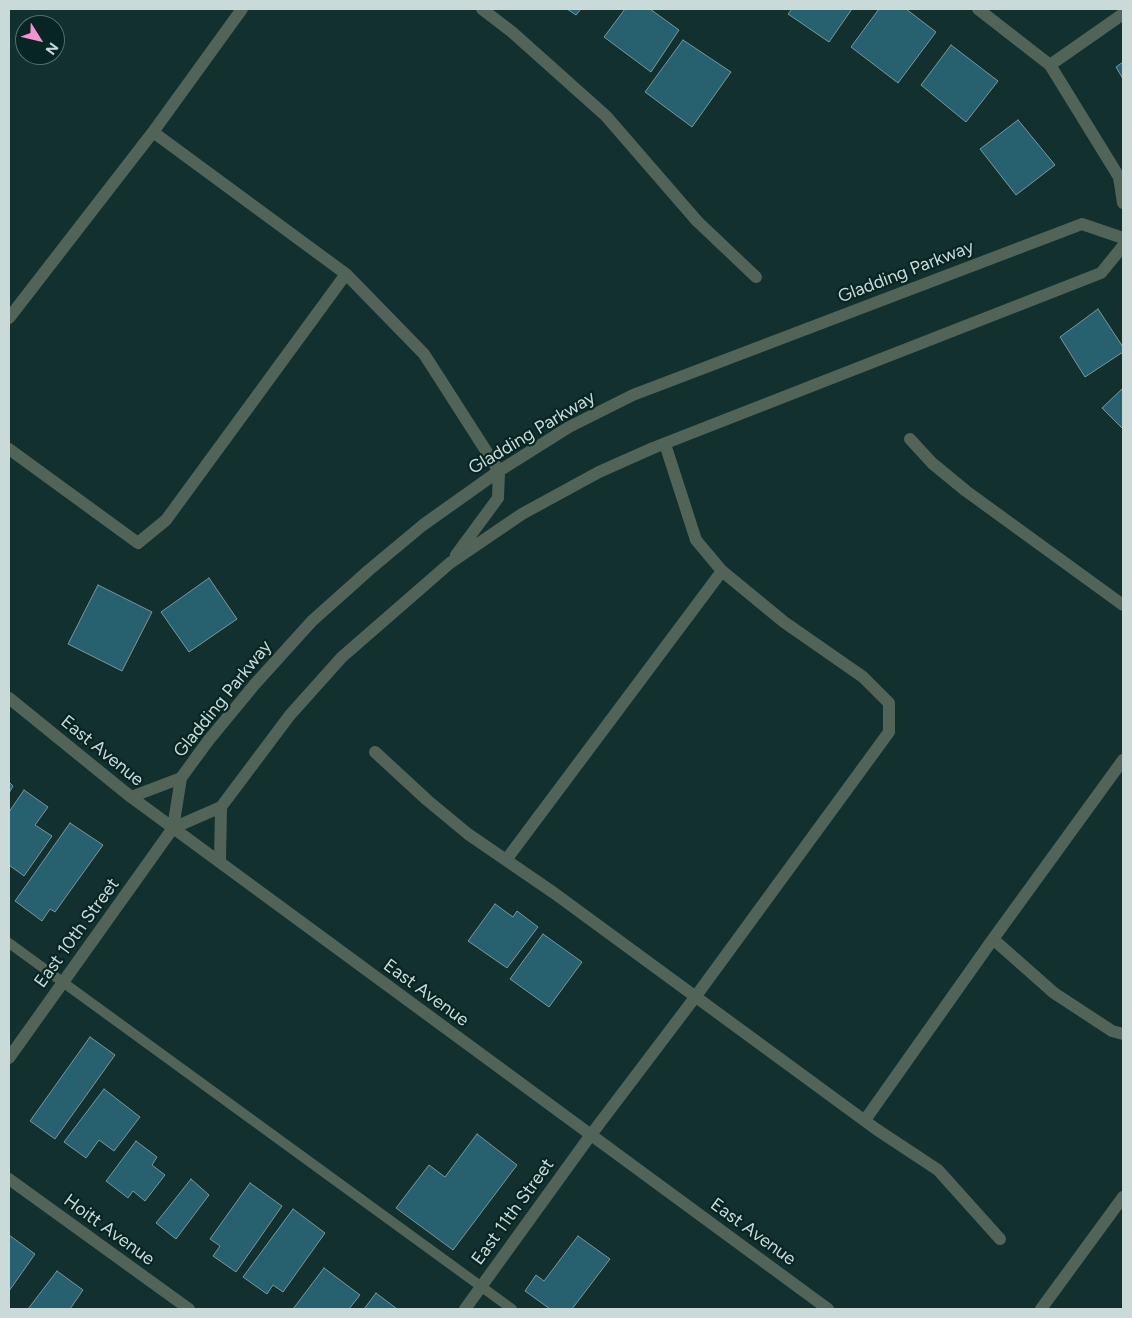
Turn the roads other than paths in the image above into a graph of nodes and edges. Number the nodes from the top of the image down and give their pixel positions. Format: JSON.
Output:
{"nodes":[{"id":1,"x":242,"y":9,"type":"edge"},
{"id":2,"x":482,"y":9,"type":"edge"},
{"id":3,"x":978,"y":9,"type":"edge"},
{"id":4,"x":1123,"y":14,"type":"edge"},
{"id":5,"x":1050,"y":66,"type":"junction"},
{"id":6,"x":153,"y":132,"type":"junction"},
{"id":7,"x":1123,"y":203,"type":"edge"},
{"id":8,"x":1123,"y":238,"type":"edge"},
{"id":9,"x":1123,"y":246,"type":"edge"},
{"id":10,"x":346,"y":274,"type":"junction"},
{"id":11,"x":756,"y":277,"type":"dead end"},
{"id":12,"x":10,"y":312,"type":"edge"},
{"id":13,"x":910,"y":438,"type":"dead end"},
{"id":14,"x":665,"y":444,"type":"junction"},
{"id":15,"x":9,"y":449,"type":"edge"},
{"id":16,"x":499,"y":471,"type":"junction"},
{"id":17,"x":450,"y":562,"type":"junction"},
{"id":18,"x":722,"y":571,"type":"junction"},
{"id":19,"x":1123,"y":605,"type":"edge"},
{"id":20,"x":9,"y":698,"type":"edge"},
{"id":21,"x":375,"y":752,"type":"dead end"},
{"id":22,"x":1123,"y":760,"type":"edge"},
{"id":23,"x":181,"y":778,"type":"junction"},
{"id":24,"x":131,"y":797,"type":"junction"},
{"id":25,"x":221,"y":807,"type":"junction"},
{"id":26,"x":173,"y":828,"type":"junction"},
{"id":27,"x":506,"y":860,"type":"junction"},
{"id":28,"x":220,"y":862,"type":"junction"},
{"id":29,"x":993,"y":939,"type":"junction"},
{"id":30,"x":9,"y":943,"type":"edge"},
{"id":31,"x":63,"y":982,"type":"junction"},
{"id":32,"x":696,"y":996,"type":"junction"},
{"id":33,"x":1123,"y":1034,"type":"edge"},
{"id":34,"x":9,"y":1058,"type":"edge"},
{"id":35,"x":866,"y":1120,"type":"junction"},
{"id":36,"x":590,"y":1136,"type":"junction"},
{"id":37,"x":9,"y":1179,"type":"edge"},
{"id":38,"x":1123,"y":1197,"type":"edge"},
{"id":39,"x":1000,"y":1239,"type":"dead end"},
{"id":40,"x":481,"y":1287,"type":"junction"},
{"id":41,"x":189,"y":1309,"type":"edge"},
{"id":42,"x":465,"y":1309,"type":"edge"},
{"id":43,"x":512,"y":1309,"type":"edge"},
{"id":44,"x":828,"y":1309,"type":"edge"},
{"id":45,"x":1042,"y":1309,"type":"edge"}],
"edges":[{"from":1,"to":6,"type":"street"},
{"from":2,"to":11,"type":"street"},
{"from":3,"to":5,"type":"street"},
{"from":4,"to":5,"type":"street"},
{"from":5,"to":7,"type":"street"},
{"from":6,"to":10,"type":"street"},
{"from":6,"to":12,"type":"street"},
{"from":8,"to":16,"type":"street","name":"Gladding Parkway"},
{"from":9,"to":14,"type":"street"},
{"from":10,"to":15,"type":"street"},
{"from":10,"to":16,"type":"street"},
{"from":13,"to":19,"type":"street"},
{"from":14,"to":17,"type":"street"},
{"from":14,"to":18,"type":"street","name":"East 11th Street"},
{"from":16,"to":17,"type":"street"},
{"from":16,"to":23,"type":"street","name":"Gladding Parkway"},
{"from":17,"to":25,"type":"street"},
{"from":18,"to":27,"type":"street"},
{"from":18,"to":32,"type":"street","name":"East 11th Street"},
{"from":20,"to":24,"type":"street","name":"East Avenue"},
{"from":21,"to":27,"type":"street"},
{"from":22,"to":29,"type":"street"},
{"from":23,"to":24,"type":"street"},
{"from":23,"to":26,"type":"street","name":"Gladding Parkway"},
{"from":24,"to":26,"type":"street","name":"East Avenue"},
{"from":25,"to":26,"type":"street"},
{"from":25,"to":28,"type":"street"},
{"from":26,"to":28,"type":"street","name":"East Avenue"},
{"from":26,"to":31,"type":"street","name":"East 10th Street"},
{"from":27,"to":32,"type":"street"},
{"from":28,"to":36,"type":"street","name":"East Avenue"},
{"from":29,"to":33,"type":"street"},
{"from":29,"to":35,"type":"street"},
{"from":30,"to":31,"type":"lane"},
{"from":31,"to":34,"type":"street","name":"East 10th Street"},
{"from":31,"to":40,"type":"lane"},
{"from":32,"to":35,"type":"street"},
{"from":32,"to":36,"type":"street","name":"East 11th Street"},
{"from":35,"to":39,"type":"street"},
{"from":36,"to":40,"type":"street","name":"East 11th Street"},
{"from":36,"to":44,"type":"street","name":"East Avenue"},
{"from":37,"to":41,"type":"street","name":"Hoitt Avenue"},
{"from":38,"to":45,"type":"street"},
{"from":40,"to":42,"type":"street","name":"East 11th Street"},
{"from":40,"to":43,"type":"lane"}]}
